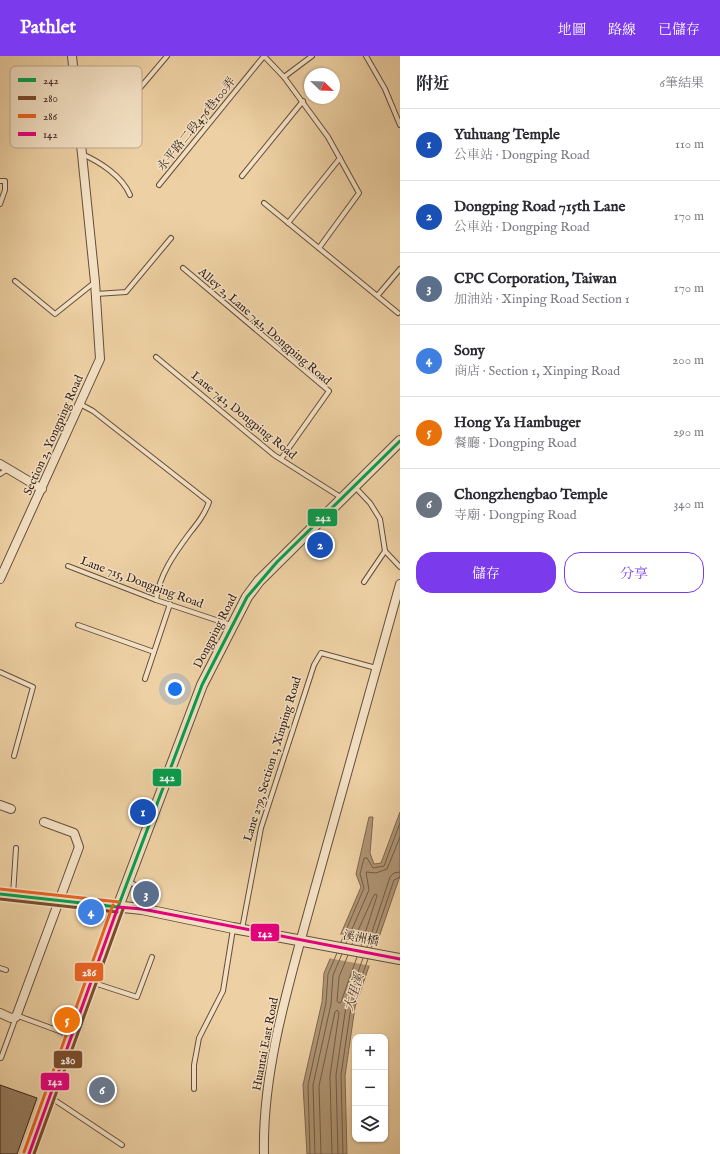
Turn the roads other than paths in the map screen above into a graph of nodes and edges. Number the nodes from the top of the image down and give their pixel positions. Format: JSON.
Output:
{"nodes":[{"id":1,"x":72,"y":56,"type":"edge"},
{"id":2,"x":167,"y":56,"type":"edge"},
{"id":3,"x":264,"y":56,"type":"edge"},
{"id":4,"x":312,"y":56,"type":"edge"},
{"id":5,"x":366,"y":56,"type":"edge"},
{"id":6,"x":73,"y":66,"type":"edge"},
{"id":7,"x":284,"y":77,"type":"junction"},
{"id":8,"x":142,"y":86,"type":"edge"},
{"id":9,"x":303,"y":101,"type":"junction"},
{"id":10,"x":400,"y":125,"type":"edge"},
{"id":11,"x":80,"y":148,"type":"edge"},
{"id":12,"x":81,"y":154,"type":"junction"},
{"id":13,"x":340,"y":158,"type":"junction"},
{"id":14,"x":242,"y":176,"type":"dead end"},
{"id":15,"x":2,"y":181,"type":"edge"},
{"id":16,"x":159,"y":185,"type":"dead end"},
{"id":17,"x":130,"y":195,"type":"dead end"},
{"id":18,"x":264,"y":203,"type":"dead end"},
{"id":19,"x":0,"y":204,"type":"edge"},
{"id":20,"x":288,"y":222,"type":"junction"},
{"id":21,"x":171,"y":238,"type":"dead end"},
{"id":22,"x":319,"y":248,"type":"junction"},
{"id":23,"x":183,"y":268,"type":"dead end"},
{"id":24,"x":400,"y":269,"type":"edge"},
{"id":25,"x":15,"y":281,"type":"dead end"},
{"id":26,"x":95,"y":282,"type":"junction"},
{"id":27,"x":96,"y":294,"type":"junction"},
{"id":28,"x":378,"y":295,"type":"junction"},
{"id":29,"x":398,"y":313,"type":"dead end"},
{"id":30,"x":156,"y":357,"type":"dead end"},
{"id":31,"x":80,"y":404,"type":"junction"},
{"id":32,"x":400,"y":441,"type":"edge"},
{"id":33,"x":281,"y":459,"type":"junction"},
{"id":34,"x":0,"y":464,"type":"edge"},
{"id":35,"x":8,"y":469,"type":"junction"},
{"id":36,"x":0,"y":474,"type":"edge"},
{"id":37,"x":354,"y":486,"type":"junction"},
{"id":38,"x":42,"y":489,"type":"junction"},
{"id":39,"x":342,"y":498,"type":"junction"},
{"id":40,"x":385,"y":551,"type":"junction"},
{"id":41,"x":68,"y":566,"type":"dead end"},
{"id":42,"x":400,"y":567,"type":"edge"},
{"id":43,"x":0,"y":579,"type":"edge"},
{"id":44,"x":364,"y":582,"type":"dead end"},
{"id":45,"x":400,"y":584,"type":"edge"},
{"id":46,"x":156,"y":600,"type":"junction"},
{"id":47,"x":170,"y":604,"type":"junction"},
{"id":48,"x":78,"y":625,"type":"dead end"},
{"id":49,"x":232,"y":625,"type":"junction"},
{"id":50,"x":154,"y":652,"type":"junction"},
{"id":51,"x":376,"y":668,"type":"junction"},
{"id":52,"x":0,"y":672,"type":"edge"},
{"id":53,"x":145,"y":680,"type":"dead end"},
{"id":54,"x":14,"y":756,"type":"dead end"},
{"id":55,"x":0,"y":805,"type":"edge"},
{"id":56,"x":11,"y":809,"type":"dead end"},
{"id":57,"x":44,"y":822,"type":"dead end"},
{"id":58,"x":16,"y":848,"type":"dead end"},
{"id":59,"x":128,"y":882,"type":"junction"},
{"id":60,"x":141,"y":887,"type":"junction"},
{"id":61,"x":148,"y":888,"type":"junction"},
{"id":62,"x":0,"y":894,"type":"edge"},
{"id":63,"x":13,"y":895,"type":"junction"},
{"id":64,"x":58,"y":900,"type":"junction"},
{"id":65,"x":144,"y":902,"type":"junction"},
{"id":66,"x":118,"y":907,"type":"junction"},
{"id":67,"x":237,"y":929,"type":"junction"},
{"id":68,"x":301,"y":940,"type":"junction"},
{"id":69,"x":152,"y":957,"type":"dead end"},
{"id":70,"x":400,"y":959,"type":"edge"},
{"id":71,"x":0,"y":968,"type":"edge"},
{"id":72,"x":6,"y":970,"type":"dead end"},
{"id":73,"x":91,"y":982,"type":"junction"},
{"id":74,"x":0,"y":1013,"type":"edge"},
{"id":75,"x":16,"y":1017,"type":"junction"},
{"id":76,"x":71,"y":1038,"type":"junction"},
{"id":77,"x":1,"y":1058,"type":"edge"},
{"id":78,"x":194,"y":1089,"type":"dead end"},
{"id":79,"x":50,"y":1097,"type":"junction"},
{"id":80,"x":122,"y":1145,"type":"dead end"},
{"id":81,"x":29,"y":1154,"type":"edge"},
{"id":82,"x":264,"y":1154,"type":"edge"}],
"edges":[{"from":1,"to":6,"type":"street","name":"Section 2, Yongping Road"},
{"from":2,"to":8,"type":"lane"},
{"from":3,"to":7,"type":"lane"},
{"from":3,"to":16,"type":"lane","name":"永平路二段476巷100弄"},
{"from":4,"to":7,"type":"lane"},
{"from":5,"to":10,"type":"lane"},
{"from":7,"to":9,"type":"lane"},
{"from":9,"to":13,"type":"lane"},
{"from":9,"to":14,"type":"lane"},
{"from":11,"to":12,"type":"street","name":"Section 2, Yongping Road"},
{"from":12,"to":17,"type":"lane"},
{"from":12,"to":26,"type":"street","name":"Section 2, Yongping Road"},
{"from":13,"to":20,"type":"lane"},
{"from":13,"to":22,"type":"lane"},
{"from":15,"to":19,"type":"lane"},
{"from":18,"to":20,"type":"lane"},
{"from":20,"to":22,"type":"lane"},
{"from":21,"to":27,"type":"lane"},
{"from":22,"to":28,"type":"lane"},
{"from":23,"to":33,"type":"lane","name":"Alley 2, Lane 741, Dongping Road"},
{"from":24,"to":28,"type":"lane"},
{"from":25,"to":26,"type":"lane"},
{"from":26,"to":27,"type":"street","name":"Section 2, Yongping Road"},
{"from":27,"to":31,"type":"street","name":"Section 2, Yongping Road"},
{"from":28,"to":29,"type":"lane"},
{"from":30,"to":33,"type":"lane","name":"Lane 741, Dongping Road"},
{"from":31,"to":38,"type":"street","name":"Section 2, Yongping Road"},
{"from":31,"to":46,"type":"lane"},
{"from":32,"to":37,"type":"street","name":"Dongping Road"},
{"from":33,"to":39,"type":"lane","name":"Lane 741, Dongping Road"},
{"from":34,"to":35,"type":"street"},
{"from":35,"to":36,"type":"lane"},
{"from":35,"to":38,"type":"street"},
{"from":37,"to":39,"type":"street","name":"Dongping Road"},
{"from":37,"to":40,"type":"lane"},
{"from":38,"to":43,"type":"street","name":"Section 2, Yongping Road"},
{"from":39,"to":49,"type":"street","name":"Dongping Road"},
{"from":40,"to":42,"type":"lane"},
{"from":40,"to":44,"type":"lane"},
{"from":41,"to":46,"type":"lane","name":"Lane 715, Dongping Road"},
{"from":45,"to":51,"type":"street"},
{"from":46,"to":47,"type":"lane","name":"Lane 715, Dongping Road"},
{"from":47,"to":49,"type":"lane","name":"Lane 715, Dongping Road"},
{"from":47,"to":50,"type":"lane"},
{"from":48,"to":50,"type":"lane"},
{"from":49,"to":59,"type":"street","name":"Dongping Road"},
{"from":50,"to":53,"type":"lane"},
{"from":51,"to":67,"type":"lane","name":"Lane 279, Section 1, Xinping Road"},
{"from":51,"to":68,"type":"street","name":"Huantai East Road"},
{"from":52,"to":54,"type":"lane"},
{"from":55,"to":56,"type":"street"},
{"from":57,"to":64,"type":"street"},
{"from":58,"to":63,"type":"lane"},
{"from":59,"to":60,"type":"lane"},
{"from":59,"to":66,"type":"street","name":"Dongping Road"},
{"from":60,"to":61,"type":"lane"},
{"from":60,"to":65,"type":"lane"},
{"from":61,"to":65,"type":"lane"},
{"from":61,"to":65,"type":"lane"},
{"from":62,"to":63,"type":"street","name":"溪洲橋"},
{"from":63,"to":64,"type":"street","name":"溪洲橋"},
{"from":64,"to":66,"type":"street","name":"溪洲橋"},
{"from":64,"to":75,"type":"street"},
{"from":66,"to":67,"type":"street","name":"溪洲橋"},
{"from":66,"to":73,"type":"street","name":"Dongping Road"},
{"from":67,"to":68,"type":"street","name":"溪洲橋"},
{"from":67,"to":78,"type":"lane"},
{"from":68,"to":70,"type":"street","name":"溪洲橋"},
{"from":68,"to":82,"type":"street","name":"Huantai East Road"},
{"from":69,"to":73,"type":"lane"},
{"from":71,"to":72,"type":"lane"},
{"from":73,"to":76,"type":"street","name":"Dongping Road"},
{"from":74,"to":75,"type":"street"},
{"from":75,"to":76,"type":"lane"},
{"from":75,"to":77,"type":"lane"},
{"from":76,"to":79,"type":"street","name":"Dongping Road"},
{"from":79,"to":80,"type":"lane"},
{"from":79,"to":81,"type":"street","name":"Dongping Road"}]}
